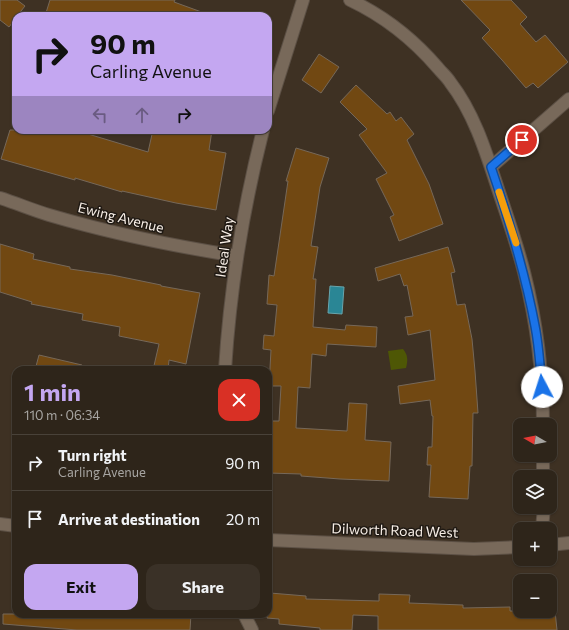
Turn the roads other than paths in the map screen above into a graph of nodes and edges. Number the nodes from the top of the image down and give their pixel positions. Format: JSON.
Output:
{"nodes":[{"id":1,"x":303,"y":0,"type":"edge"},
{"id":2,"x":350,"y":0,"type":"edge"},
{"id":3,"x":272,"y":98,"type":"edge"},
{"id":4,"x":569,"y":99,"type":"edge"},
{"id":5,"x":262,"y":134,"type":"edge"},
{"id":6,"x":491,"y":167,"type":"junction"},
{"id":7,"x":0,"y":198,"type":"edge"},
{"id":8,"x":237,"y":256,"type":"junction"},
{"id":9,"x":225,"y":366,"type":"edge"},
{"id":10,"x":543,"y":418,"type":"edge"},
{"id":11,"x":0,"y":524,"type":"edge"},
{"id":12,"x":12,"y":526,"type":"edge"},
{"id":13,"x":272,"y":540,"type":"edge"},
{"id":14,"x":569,"y":543,"type":"edge"},
{"id":15,"x":557,"y":544,"type":"edge"},
{"id":16,"x":513,"y":547,"type":"edge"},
{"id":17,"x":246,"y":618,"type":"edge"},
{"id":18,"x":252,"y":630,"type":"edge"}],
"edges":[{"from":1,"to":3,"type":"street"},
{"from":2,"to":6,"type":"street"},
{"from":4,"to":6,"type":"street"},
{"from":5,"to":8,"type":"street","name":"Ideal Way"},
{"from":6,"to":10,"type":"street"},
{"from":7,"to":8,"type":"street","name":"Ewing Avenue"},
{"from":8,"to":9,"type":"street","name":"Ideal Way"},
{"from":11,"to":12,"type":"street"},
{"from":13,"to":16,"type":"street","name":"Dilworth Road West"},
{"from":14,"to":15,"type":"street"},
{"from":17,"to":18,"type":"street"}]}
